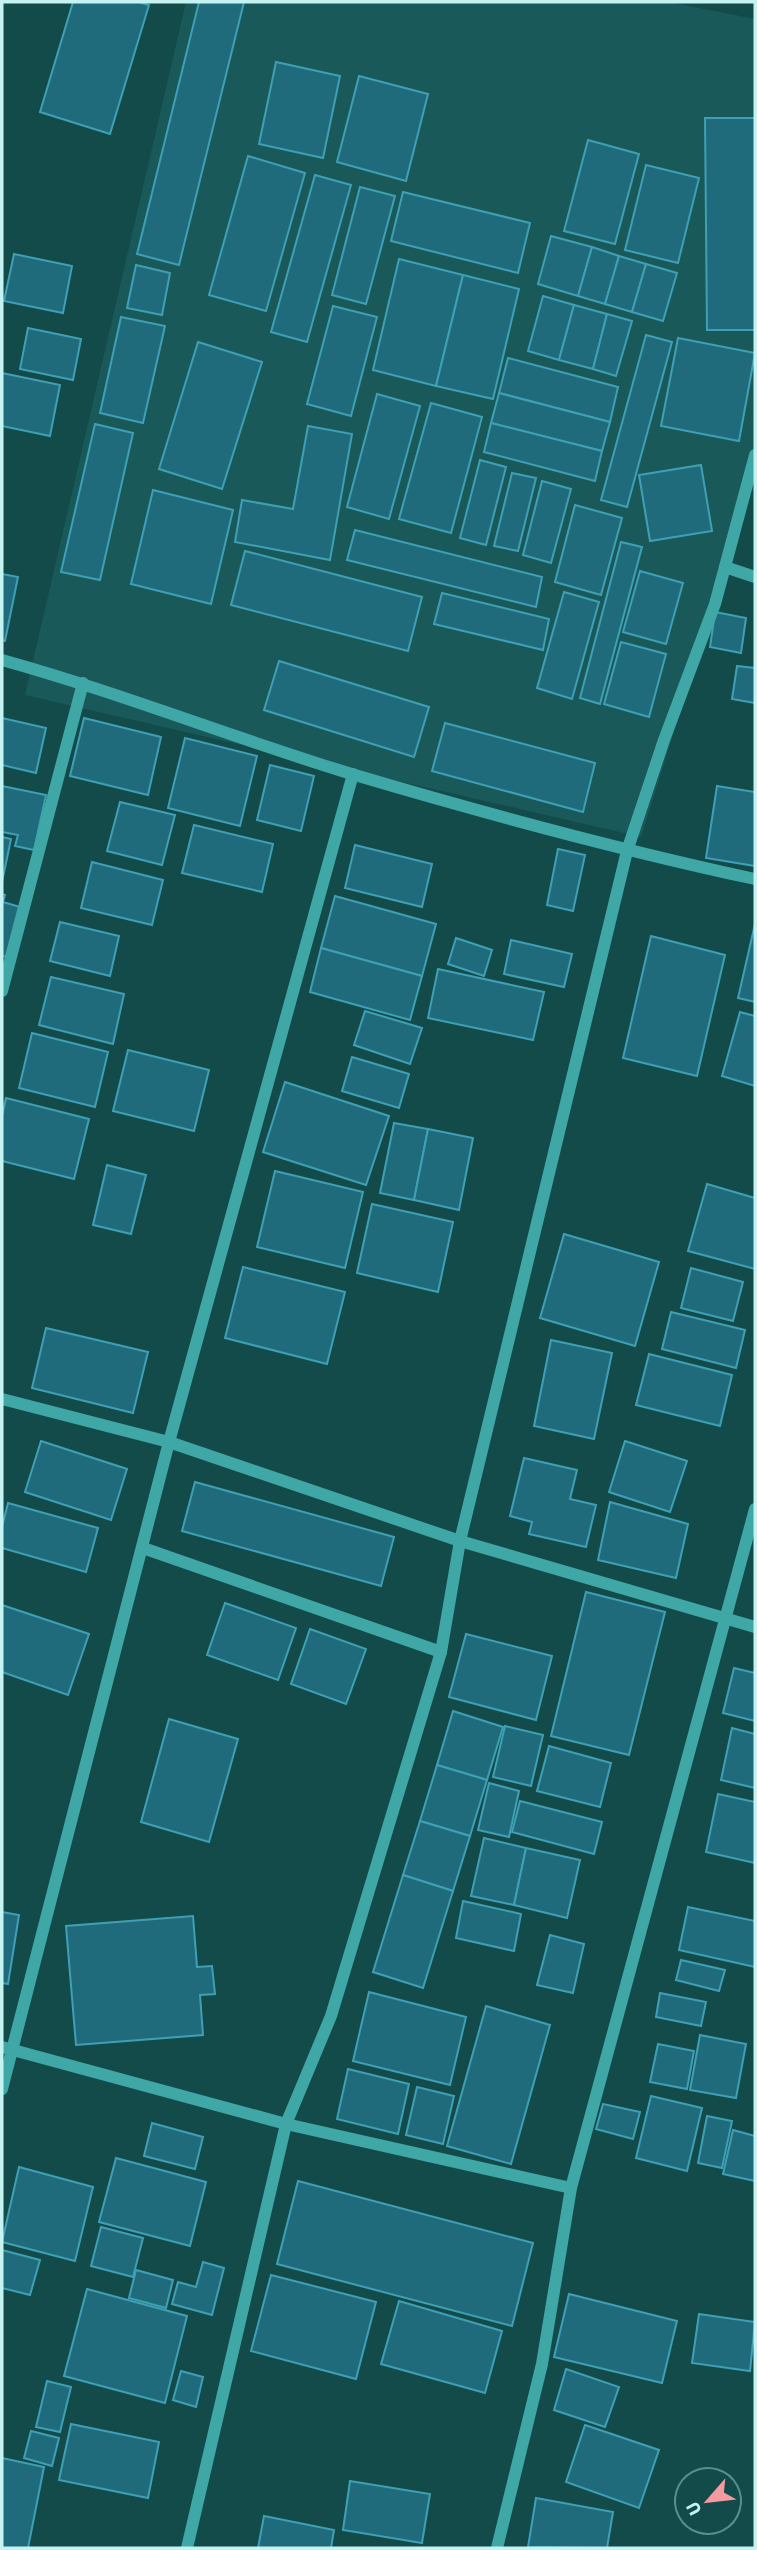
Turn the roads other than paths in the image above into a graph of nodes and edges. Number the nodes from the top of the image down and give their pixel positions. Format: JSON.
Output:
{"nodes":[{"id":1,"x":755,"y":456,"type":"edge"},
{"id":2,"x":725,"y":567,"type":"junction"},
{"id":3,"x":755,"y":577,"type":"edge"},
{"id":4,"x":2,"y":660,"type":"edge"},
{"id":5,"x":83,"y":684,"type":"junction"},
{"id":6,"x":353,"y":774,"type":"junction"},
{"id":7,"x":626,"y":851,"type":"junction"},
{"id":8,"x":755,"y":879,"type":"edge"},
{"id":9,"x":2,"y":991,"type":"edge"},
{"id":10,"x":2,"y":1399,"type":"edge"},
{"id":11,"x":169,"y":1442,"type":"junction"},
{"id":12,"x":755,"y":1509,"type":"edge"},
{"id":13,"x":460,"y":1541,"type":"junction"},
{"id":14,"x":143,"y":1548,"type":"junction"},
{"id":15,"x":724,"y":1620,"type":"junction"},
{"id":16,"x":755,"y":1627,"type":"edge"},
{"id":17,"x":441,"y":1652,"type":"junction"},
{"id":18,"x":7,"y":2047,"type":"edge"},
{"id":19,"x":2,"y":2089,"type":"edge"},
{"id":20,"x":286,"y":2124,"type":"junction"},
{"id":21,"x":571,"y":2188,"type":"junction"},
{"id":22,"x":187,"y":2548,"type":"edge"},
{"id":23,"x":497,"y":2548,"type":"edge"}],
"edges":[{"from":1,"to":2,"type":"street"},
{"from":2,"to":3,"type":"street"},
{"from":2,"to":7,"type":"street"},
{"from":4,"to":5,"type":"street"},
{"from":5,"to":6,"type":"street"},
{"from":5,"to":9,"type":"street"},
{"from":6,"to":7,"type":"street"},
{"from":6,"to":11,"type":"street"},
{"from":7,"to":8,"type":"street"},
{"from":7,"to":13,"type":"street"},
{"from":10,"to":11,"type":"street"},
{"from":11,"to":13,"type":"street"},
{"from":11,"to":14,"type":"street"},
{"from":12,"to":15,"type":"street"},
{"from":13,"to":15,"type":"street"},
{"from":13,"to":17,"type":"street"},
{"from":14,"to":17,"type":"street"},
{"from":14,"to":18,"type":"street"},
{"from":15,"to":16,"type":"street"},
{"from":15,"to":21,"type":"street"},
{"from":17,"to":20,"type":"street"},
{"from":18,"to":19,"type":"street"},
{"from":18,"to":20,"type":"street"},
{"from":20,"to":21,"type":"street"},
{"from":20,"to":22,"type":"street"},
{"from":21,"to":23,"type":"street"}]}
